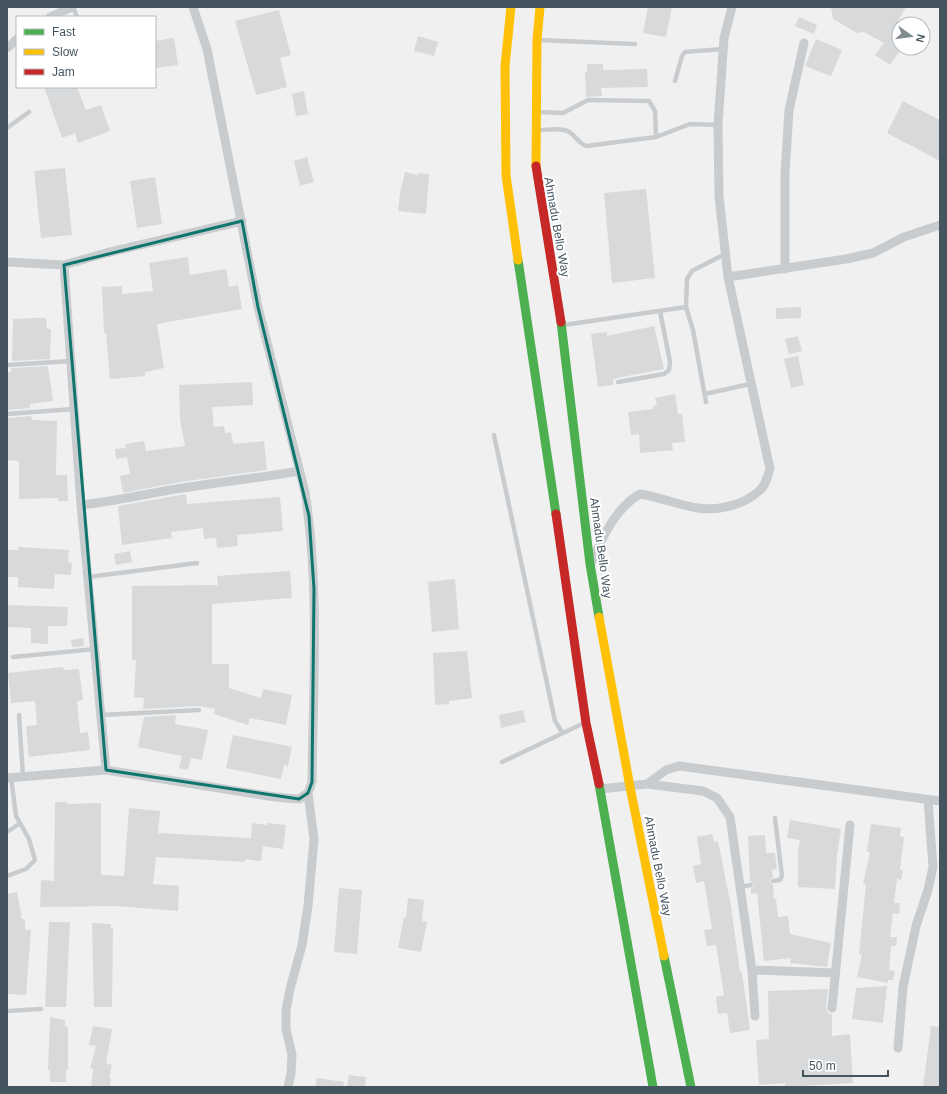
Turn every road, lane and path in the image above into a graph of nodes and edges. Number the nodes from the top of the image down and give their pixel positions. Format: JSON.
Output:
{"nodes":[{"id":1,"x":73,"y":7,"type":"edge"},
{"id":2,"x":193,"y":7,"type":"edge"},
{"id":3,"x":511,"y":7,"type":"edge"},
{"id":4,"x":540,"y":7,"type":"edge"},
{"id":5,"x":732,"y":7,"type":"edge"},
{"id":6,"x":52,"y":16,"type":"edge"},
{"id":7,"x":16,"y":40,"type":"edge"},
{"id":8,"x":537,"y":40,"type":"junction"},
{"id":9,"x":804,"y":43,"type":"dead end"},
{"id":10,"x":635,"y":44,"type":"dead end"},
{"id":11,"x":7,"y":48,"type":"edge"},
{"id":12,"x":723,"y":49,"type":"junction"},
{"id":13,"x":675,"y":81,"type":"dead end"},
{"id":14,"x":29,"y":112,"type":"dead end"},
{"id":15,"x":535,"y":112,"type":"junction"},
{"id":16,"x":718,"y":125,"type":"junction"},
{"id":17,"x":7,"y":128,"type":"edge"},
{"id":18,"x":536,"y":130,"type":"junction"},
{"id":19,"x":656,"y":137,"type":"junction"},
{"id":20,"x":242,"y":221,"type":"junction"},
{"id":21,"x":940,"y":225,"type":"edge"},
{"id":22,"x":725,"y":254,"type":"junction"},
{"id":23,"x":7,"y":262,"type":"edge"},
{"id":24,"x":64,"y":265,"type":"junction"},
{"id":25,"x":786,"y":269,"type":"junction"},
{"id":26,"x":728,"y":277,"type":"junction"},
{"id":27,"x":686,"y":307,"type":"junction"},
{"id":28,"x":660,"y":311,"type":"junction"},
{"id":29,"x":562,"y":326,"type":"junction"},
{"id":30,"x":71,"y":362,"type":"junction"},
{"id":31,"x":7,"y":365,"type":"edge"},
{"id":32,"x":618,"y":382,"type":"dead end"},
{"id":33,"x":750,"y":384,"type":"junction"},
{"id":34,"x":705,"y":394,"type":"junction"},
{"id":35,"x":706,"y":402,"type":"dead end"},
{"id":36,"x":74,"y":409,"type":"junction"},
{"id":37,"x":7,"y":414,"type":"edge"},
{"id":38,"x":494,"y":435,"type":"dead end"},
{"id":39,"x":299,"y":471,"type":"junction"},
{"id":40,"x":81,"y":505,"type":"junction"},
{"id":41,"x":197,"y":563,"type":"dead end"},
{"id":42,"x":590,"y":564,"type":"junction"},
{"id":43,"x":88,"y":577,"type":"junction"},
{"id":44,"x":94,"y":649,"type":"junction"},
{"id":45,"x":14,"y":656,"type":"dead end"},
{"id":46,"x":199,"y":710,"type":"dead end"},
{"id":47,"x":19,"y":715,"type":"dead end"},
{"id":48,"x":101,"y":715,"type":"junction"},
{"id":49,"x":586,"y":723,"type":"junction"},
{"id":50,"x":562,"y":732,"type":"junction"},
{"id":51,"x":502,"y":762,"type":"dead end"},
{"id":52,"x":106,"y":770,"type":"junction"},
{"id":53,"x":23,"y":777,"type":"junction"},
{"id":54,"x":9,"y":778,"type":"edge"},
{"id":55,"x":647,"y":784,"type":"junction"},
{"id":56,"x":630,"y":787,"type":"junction"},
{"id":57,"x":600,"y":789,"type":"junction"},
{"id":58,"x":308,"y":793,"type":"junction"},
{"id":59,"x":928,"y":800,"type":"junction"},
{"id":60,"x":940,"y":801,"type":"edge"},
{"id":61,"x":775,"y":818,"type":"dead end"},
{"id":62,"x":20,"y":824,"type":"junction"},
{"id":63,"x":850,"y":826,"type":"dead end"},
{"id":64,"x":7,"y":832,"type":"edge"},
{"id":65,"x":7,"y":876,"type":"edge"},
{"id":66,"x":773,"y":881,"type":"dead end"},
{"id":67,"x":751,"y":885,"type":"dead end"},
{"id":68,"x":739,"y":887,"type":"junction"},
{"id":69,"x":752,"y":970,"type":"junction"},
{"id":70,"x":835,"y":972,"type":"junction"},
{"id":71,"x":832,"y":1008,"type":"dead end"},
{"id":72,"x":40,"y":1010,"type":"dead end"},
{"id":73,"x":7,"y":1011,"type":"edge"},
{"id":74,"x":755,"y":1016,"type":"dead end"},
{"id":75,"x":898,"y":1048,"type":"dead end"},
{"id":76,"x":288,"y":1087,"type":"edge"},
{"id":77,"x":653,"y":1087,"type":"edge"},
{"id":78,"x":692,"y":1087,"type":"edge"}],
"edges":[{"from":1,"to":6,"type":"street"},
{"from":2,"to":20,"type":"street"},
{"from":3,"to":49,"type":"main road"},
{"from":4,"to":8,"type":"main road","name":"Ahmadu Bello Way"},
{"from":5,"to":12,"type":"street"},
{"from":7,"to":11,"type":"street"},
{"from":8,"to":10,"type":"lane"},
{"from":8,"to":15,"type":"main road","name":"Ahmadu Bello Way"},
{"from":9,"to":25,"type":"street"},
{"from":12,"to":13,"type":"lane"},
{"from":12,"to":16,"type":"street"},
{"from":14,"to":17,"type":"lane"},
{"from":15,"to":18,"type":"main road","name":"Ahmadu Bello Way"},
{"from":15,"to":19,"type":"lane"},
{"from":16,"to":19,"type":"lane"},
{"from":16,"to":22,"type":"street"},
{"from":18,"to":19,"type":"lane"},
{"from":18,"to":29,"type":"main road","name":"Ahmadu Bello Way"},
{"from":20,"to":24,"type":"street"},
{"from":20,"to":39,"type":"street"},
{"from":21,"to":25,"type":"street"},
{"from":22,"to":26,"type":"street"},
{"from":22,"to":27,"type":"lane"},
{"from":23,"to":24,"type":"street"},
{"from":24,"to":30,"type":"street"},
{"from":25,"to":26,"type":"street"},
{"from":26,"to":33,"type":"street"},
{"from":27,"to":28,"type":"lane"},
{"from":27,"to":34,"type":"lane"},
{"from":28,"to":29,"type":"lane"},
{"from":28,"to":32,"type":"lane"},
{"from":29,"to":42,"type":"main road","name":"Ahmadu Bello Way"},
{"from":30,"to":31,"type":"lane"},
{"from":30,"to":36,"type":"street"},
{"from":33,"to":34,"type":"lane"},
{"from":33,"to":42,"type":"street"},
{"from":34,"to":35,"type":"lane"},
{"from":36,"to":37,"type":"lane"},
{"from":36,"to":40,"type":"street"},
{"from":38,"to":50,"type":"lane"},
{"from":39,"to":40,"type":"street"},
{"from":39,"to":58,"type":"street"},
{"from":40,"to":43,"type":"street"},
{"from":41,"to":43,"type":"lane"},
{"from":42,"to":56,"type":"main road","name":"Ahmadu Bello Way"},
{"from":43,"to":44,"type":"street"},
{"from":44,"to":45,"type":"lane"},
{"from":44,"to":48,"type":"street"},
{"from":46,"to":48,"type":"lane"},
{"from":47,"to":53,"type":"lane"},
{"from":48,"to":52,"type":"street"},
{"from":49,"to":50,"type":"lane"},
{"from":49,"to":57,"type":"main road"},
{"from":50,"to":51,"type":"lane"},
{"from":52,"to":53,"type":"street"},
{"from":52,"to":58,"type":"street"},
{"from":53,"to":54,"type":"street"},
{"from":54,"to":62,"type":"lane"},
{"from":55,"to":56,"type":"street"},
{"from":55,"to":59,"type":"street"},
{"from":55,"to":68,"type":"street"},
{"from":56,"to":57,"type":"street"},
{"from":56,"to":78,"type":"main road","name":"Ahmadu Bello Way"},
{"from":57,"to":77,"type":"main road"},
{"from":58,"to":76,"type":"street"},
{"from":59,"to":60,"type":"street"},
{"from":59,"to":75,"type":"street"},
{"from":61,"to":66,"type":"lane"},
{"from":62,"to":64,"type":"lane"},
{"from":62,"to":65,"type":"lane"},
{"from":63,"to":70,"type":"street"},
{"from":67,"to":68,"type":"lane"},
{"from":68,"to":69,"type":"street"},
{"from":69,"to":70,"type":"street"},
{"from":69,"to":74,"type":"street"},
{"from":70,"to":71,"type":"street"},
{"from":72,"to":73,"type":"lane"}]}
